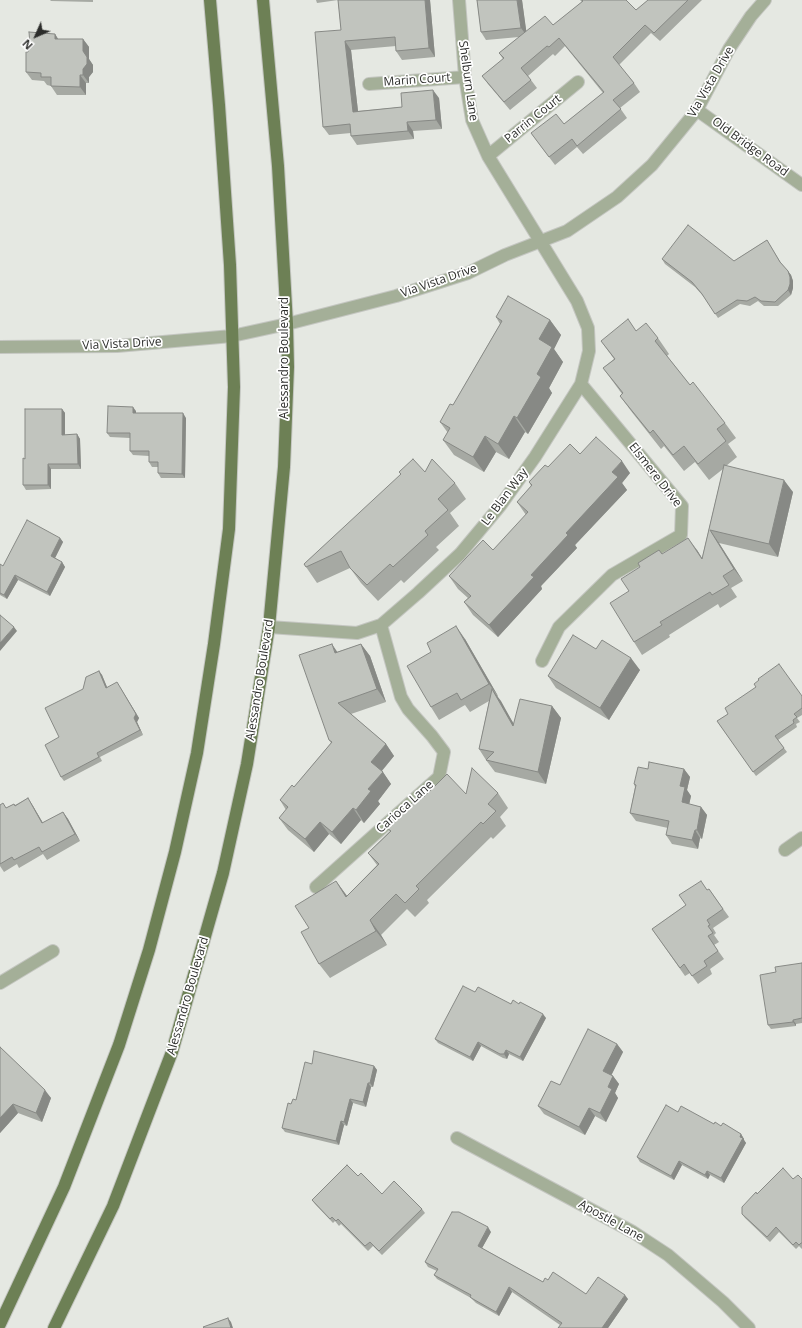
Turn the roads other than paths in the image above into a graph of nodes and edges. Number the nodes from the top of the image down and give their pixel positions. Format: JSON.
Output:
{"nodes":[{"id":1,"x":210,"y":0,"type":"edge"},
{"id":2,"x":263,"y":0,"type":"edge"},
{"id":3,"x":459,"y":0,"type":"edge"},
{"id":4,"x":765,"y":0,"type":"edge"},
{"id":5,"x":465,"y":77,"type":"junction"},
{"id":6,"x":578,"y":82,"type":"dead end"},
{"id":7,"x":369,"y":84,"type":"dead end"},
{"id":8,"x":697,"y":110,"type":"junction"},
{"id":9,"x":488,"y":156,"type":"junction"},
{"id":10,"x":802,"y":185,"type":"edge"},
{"id":11,"x":541,"y":241,"type":"junction"},
{"id":12,"x":287,"y":324,"type":"junction"},
{"id":13,"x":232,"y":336,"type":"junction"},
{"id":14,"x":0,"y":347,"type":"edge"},
{"id":15,"x":581,"y":384,"type":"junction"},
{"id":16,"x":381,"y":625,"type":"junction"},
{"id":17,"x":269,"y":627,"type":"junction"},
{"id":18,"x":542,"y":661,"type":"dead end"},
{"id":19,"x":802,"y":838,"type":"edge"},
{"id":20,"x":785,"y":850,"type":"dead end"},
{"id":21,"x":316,"y":887,"type":"dead end"},
{"id":22,"x":53,"y":951,"type":"dead end"},
{"id":23,"x":0,"y":983,"type":"edge"},
{"id":24,"x":456,"y":1138,"type":"dead end"},
{"id":25,"x":0,"y":1324,"type":"edge"},
{"id":26,"x":54,"y":1328,"type":"edge"},
{"id":27,"x":749,"y":1328,"type":"edge"}],
"edges":[{"from":1,"to":13,"type":"main road"},
{"from":2,"to":12,"type":"main road","name":"Alessandro Boulevard"},
{"from":3,"to":5,"type":"street","name":"Shelburn Lane"},
{"from":4,"to":8,"type":"street","name":"Via Vista Drive"},
{"from":5,"to":7,"type":"street","name":"Marin Court"},
{"from":5,"to":9,"type":"street","name":"Shelburn Lane"},
{"from":6,"to":9,"type":"street","name":"Parrin Court"},
{"from":8,"to":10,"type":"street","name":"Old Bridge Road"},
{"from":8,"to":11,"type":"street","name":"Via Vista Drive"},
{"from":9,"to":11,"type":"street","name":"Shelburn Lane"},
{"from":11,"to":12,"type":"street","name":"Via Vista Drive"},
{"from":11,"to":15,"type":"street","name":"Le Blan Way"},
{"from":12,"to":13,"type":"street","name":"Via Vista Drive"},
{"from":12,"to":17,"type":"main road","name":"Alessandro Boulevard"},
{"from":13,"to":14,"type":"street","name":"Via Vista Drive"},
{"from":13,"to":25,"type":"main road"},
{"from":15,"to":16,"type":"street","name":"Le Blan Way"},
{"from":15,"to":18,"type":"street","name":"Elsmere Drive"},
{"from":16,"to":17,"type":"street","name":"Le Blan Way"},
{"from":16,"to":21,"type":"street","name":"Carioca Lane"},
{"from":17,"to":26,"type":"main road","name":"Alessandro Boulevard"},
{"from":19,"to":20,"type":"street"},
{"from":22,"to":23,"type":"street"},
{"from":24,"to":27,"type":"street","name":"Apostle Lane"}]}
